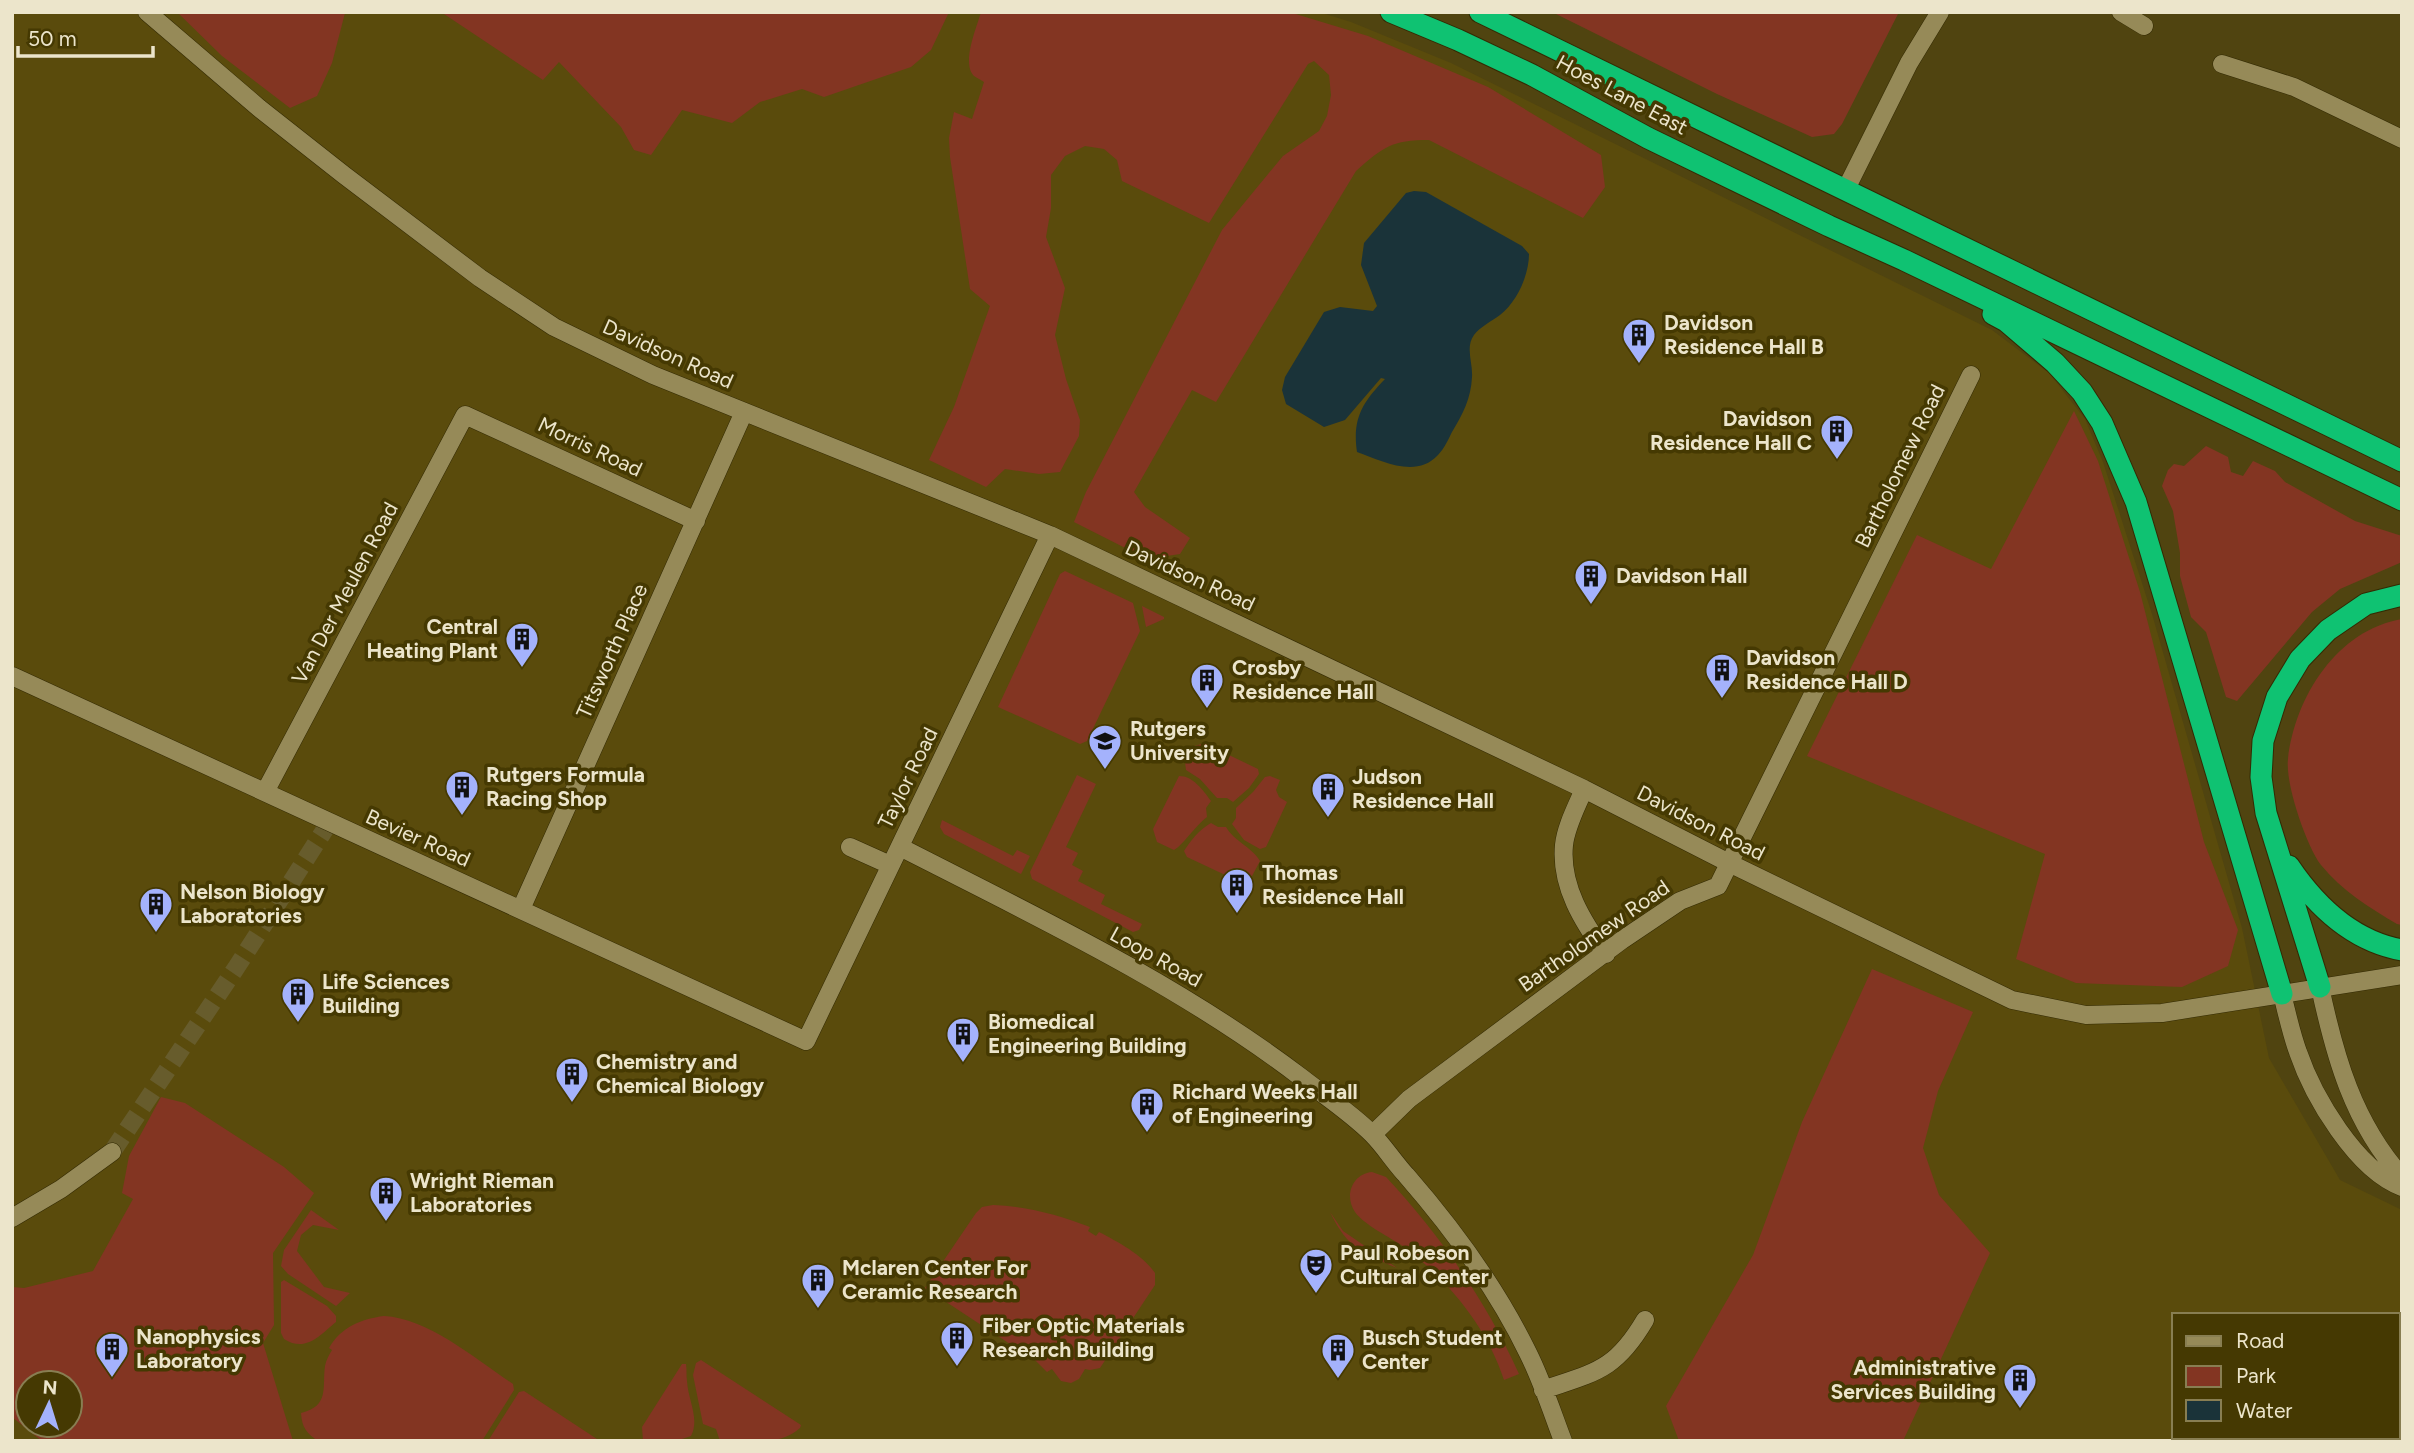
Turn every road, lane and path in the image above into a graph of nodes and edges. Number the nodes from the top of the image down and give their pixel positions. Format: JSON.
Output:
{"nodes":[{"id":1,"x":147,"y":12,"type":"edge"},
{"id":2,"x":1391,"y":12,"type":"edge"},
{"id":3,"x":1480,"y":12,"type":"edge"},
{"id":4,"x":1940,"y":12,"type":"edge"},
{"id":5,"x":2121,"y":12,"type":"edge"},
{"id":6,"x":2144,"y":26,"type":"dead end"},
{"id":7,"x":2222,"y":64,"type":"dead end"},
{"id":8,"x":2402,"y":139,"type":"edge"},
{"id":9,"x":1846,"y":189,"type":"junction"},
{"id":10,"x":1904,"y":260,"type":"junction"},
{"id":11,"x":2216,"y":370,"type":"junction"},
{"id":12,"x":1971,"y":374,"type":"dead end"},
{"id":13,"x":744,"y":412,"type":"junction"},
{"id":14,"x":466,"y":415,"type":"joint"},
{"id":15,"x":2402,"y":445,"type":"edge"},
{"id":16,"x":2402,"y":461,"type":"edge"},
{"id":17,"x":2402,"y":500,"type":"edge"},
{"id":18,"x":696,"y":521,"type":"junction"},
{"id":19,"x":1050,"y":535,"type":"junction"},
{"id":20,"x":2402,"y":595,"type":"edge"},
{"id":21,"x":12,"y":676,"type":"edge"},
{"id":22,"x":1584,"y":789,"type":"junction"},
{"id":23,"x":265,"y":792,"type":"junction"},
{"id":24,"x":850,"y":846,"type":"dead end"},
{"id":25,"x":900,"y":847,"type":"junction"},
{"id":26,"x":2278,"y":850,"type":"junction"},
{"id":27,"x":1729,"y":863,"type":"junction"},
{"id":28,"x":890,"y":865,"type":"junction"},
{"id":29,"x":521,"y":909,"type":"junction"},
{"id":30,"x":2402,"y":950,"type":"edge"},
{"id":31,"x":1606,"y":954,"type":"junction"},
{"id":32,"x":2402,"y":975,"type":"edge"},
{"id":33,"x":2320,"y":987,"type":"junction"},
{"id":34,"x":2282,"y":994,"type":"junction"},
{"id":35,"x":806,"y":1041,"type":"joint"},
{"id":36,"x":1373,"y":1134,"type":"junction"},
{"id":37,"x":112,"y":1152,"type":"tunnel mouth"},
{"id":38,"x":2402,"y":1177,"type":"edge"},
{"id":39,"x":2402,"y":1188,"type":"edge"},
{"id":40,"x":12,"y":1218,"type":"edge"},
{"id":41,"x":1646,"y":1320,"type":"dead end"},
{"id":42,"x":1543,"y":1390,"type":"junction"},
{"id":43,"x":1563,"y":1441,"type":"edge"}],
"edges":[{"from":1,"to":13,"type":"street","name":"Davidson Road"},
{"from":2,"to":10,"type":"highway","name":"Hoes Lane East"},
{"from":3,"to":9,"type":"highway","name":"Hoes Lane East"},
{"from":4,"to":9,"type":"street"},
{"from":5,"to":6,"type":"street"},
{"from":7,"to":8,"type":"street"},
{"from":9,"to":11,"type":"highway","name":"Hoes Lane East"},
{"from":10,"to":17,"type":"highway"},
{"from":10,"to":34,"type":"highway"},
{"from":11,"to":15,"type":"highway"},
{"from":11,"to":16,"type":"highway"},
{"from":12,"to":27,"type":"street","name":"Bartholomew Road"},
{"from":13,"to":18,"type":"street","name":"Titsworth Place"},
{"from":13,"to":19,"type":"street","name":"Davidson Road"},
{"from":14,"to":18,"type":"street","name":"Morris Road"},
{"from":14,"to":23,"type":"street","name":"Van Der Meulen Road"},
{"from":18,"to":29,"type":"street","name":"Titsworth Place"},
{"from":19,"to":22,"type":"street","name":"Davidson Road"},
{"from":19,"to":25,"type":"street","name":"Taylor Road"},
{"from":20,"to":26,"type":"highway"},
{"from":21,"to":23,"type":"street","name":"Bevier Road"},
{"from":22,"to":27,"type":"street","name":"Davidson Road"},
{"from":22,"to":31,"type":"street"},
{"from":23,"to":29,"type":"street","name":"Bevier Road"},
{"from":24,"to":28,"type":"street"},
{"from":25,"to":28,"type":"street","name":"Taylor Road"},
{"from":25,"to":36,"type":"street","name":"Loop Road"},
{"from":26,"to":30,"type":"highway"},
{"from":26,"to":33,"type":"highway"},
{"from":27,"to":31,"type":"street","name":"Bartholomew Road"},
{"from":27,"to":34,"type":"street","name":"Davidson Road"},
{"from":28,"to":35,"type":"street","name":"Taylor Road"},
{"from":29,"to":35,"type":"street","name":"Bevier Road"},
{"from":31,"to":36,"type":"street","name":"Bartholomew Road"},
{"from":32,"to":33,"type":"street","name":"Davidson Road"},
{"from":33,"to":34,"type":"street","name":"Davidson Road"},
{"from":33,"to":38,"type":"street"},
{"from":34,"to":39,"type":"street"},
{"from":36,"to":42,"type":"street"},
{"from":37,"to":40,"type":"street"},
{"from":41,"to":42,"type":"street"},
{"from":42,"to":43,"type":"street"}]}
